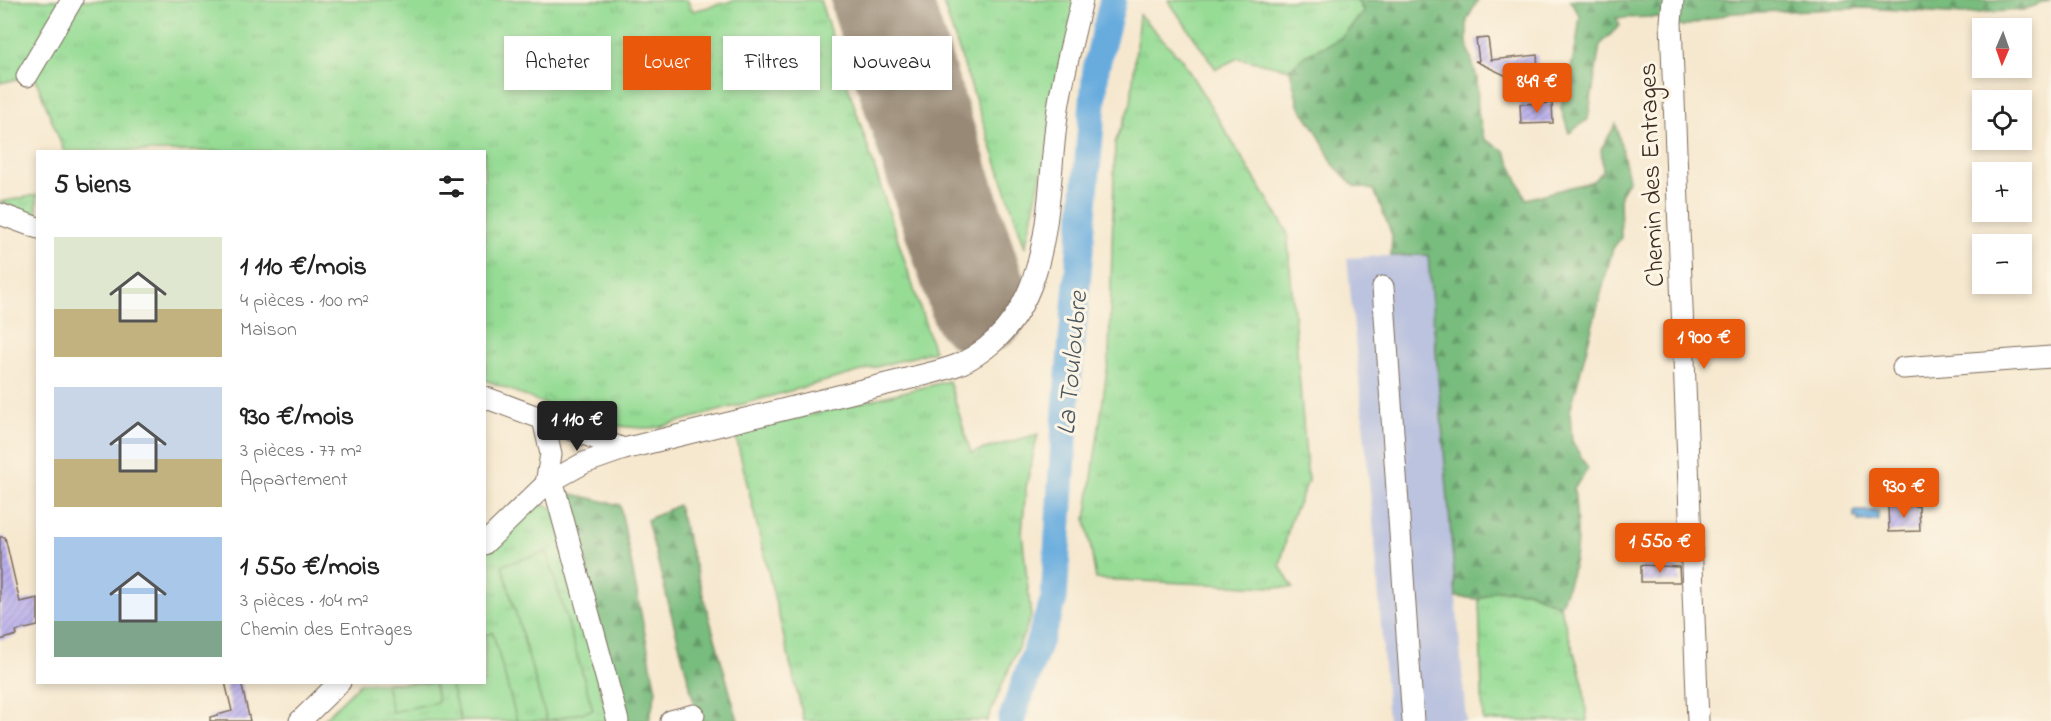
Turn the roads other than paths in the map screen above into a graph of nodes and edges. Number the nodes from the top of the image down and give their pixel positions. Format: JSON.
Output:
{"nodes":[{"id":1,"x":72,"y":0,"type":"edge"},
{"id":2,"x":1082,"y":0,"type":"edge"},
{"id":3,"x":1673,"y":0,"type":"edge"},
{"id":4,"x":27,"y":76,"type":"dead end"},
{"id":5,"x":0,"y":214,"type":"edge"},
{"id":6,"x":36,"y":227,"type":"edge"},
{"id":7,"x":1383,"y":287,"type":"dead end"},
{"id":8,"x":2051,"y":357,"type":"edge"},
{"id":9,"x":1903,"y":368,"type":"dead end"},
{"id":10,"x":486,"y":398,"type":"edge"},
{"id":11,"x":543,"y":419,"type":"junction"},
{"id":12,"x":624,"y":448,"type":"junction"},
{"id":13,"x":546,"y":484,"type":"junction"},
{"id":14,"x":486,"y":542,"type":"edge"},
{"id":15,"x":338,"y":684,"type":"edge"},
{"id":16,"x":694,"y":715,"type":"dead end"},
{"id":17,"x":300,"y":721,"type":"edge"},
{"id":18,"x":618,"y":721,"type":"edge"},
{"id":19,"x":671,"y":721,"type":"edge"},
{"id":20,"x":1413,"y":721,"type":"edge"},
{"id":21,"x":1698,"y":721,"type":"edge"}],
"edges":[{"from":1,"to":4,"type":"street"},
{"from":2,"to":12,"type":"street"},
{"from":3,"to":21,"type":"street","name":"Chemin des Entrages"},
{"from":5,"to":6,"type":"street"},
{"from":7,"to":20,"type":"street"},
{"from":8,"to":9,"type":"street"},
{"from":10,"to":11,"type":"street"},
{"from":11,"to":12,"type":"street"},
{"from":11,"to":13,"type":"street"},
{"from":12,"to":13,"type":"street"},
{"from":13,"to":14,"type":"street"},
{"from":13,"to":18,"type":"street"},
{"from":15,"to":17,"type":"street"},
{"from":16,"to":19,"type":"street"}]}
